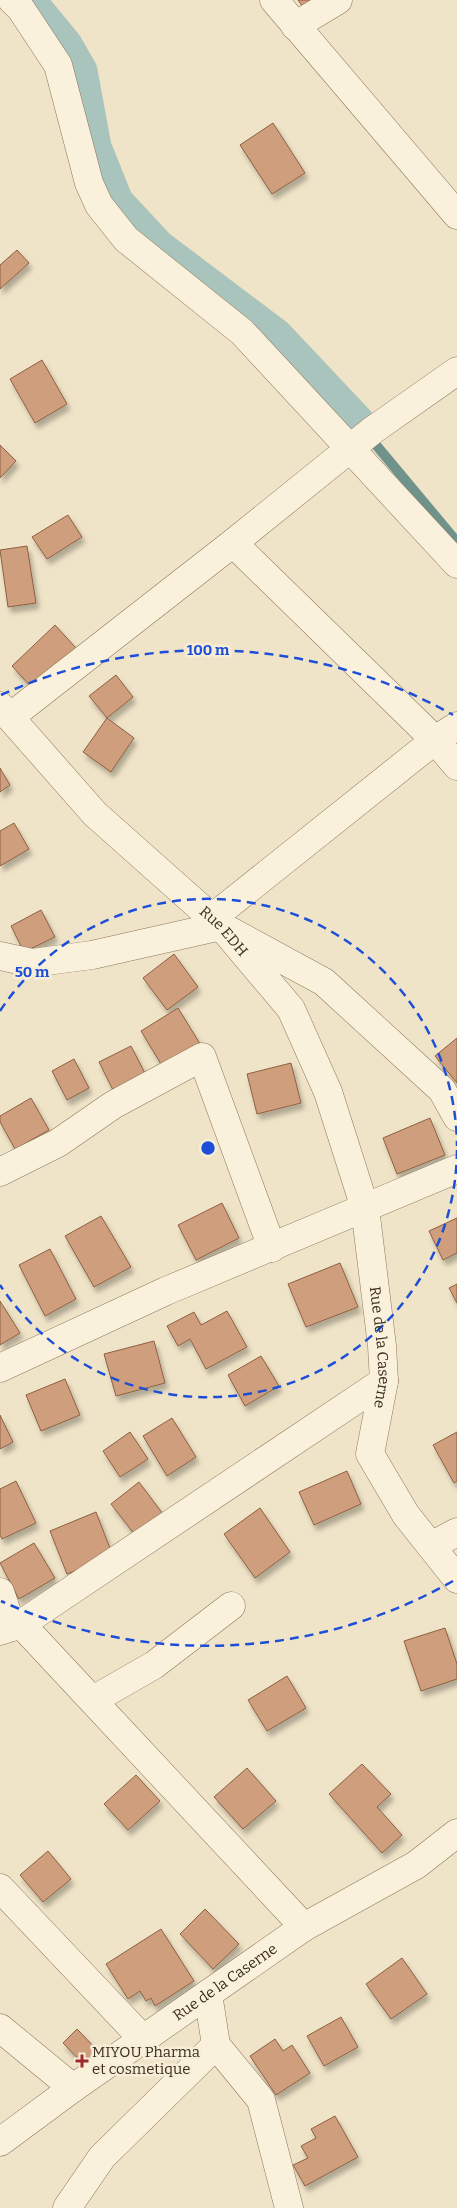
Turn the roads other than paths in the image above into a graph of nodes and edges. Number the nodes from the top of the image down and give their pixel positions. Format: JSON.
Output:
{"nodes":[{"id":1,"x":12,"y":0,"type":"edge"},
{"id":2,"x":274,"y":0,"type":"edge"},
{"id":3,"x":338,"y":0,"type":"edge"},
{"id":4,"x":295,"y":26,"type":"junction"},
{"id":5,"x":457,"y":215,"type":"edge"},
{"id":6,"x":457,"y":370,"type":"edge"},
{"id":7,"x":350,"y":449,"type":"junction"},
{"id":8,"x":233,"y":543,"type":"junction"},
{"id":9,"x":457,"y":564,"type":"edge"},
{"id":10,"x":5,"y":712,"type":"edge"},
{"id":11,"x":446,"y":733,"type":"edge"},
{"id":12,"x":457,"y":766,"type":"edge"},
{"id":13,"x":216,"y":922,"type":"junction"},
{"id":14,"x":0,"y":956,"type":"edge"},
{"id":15,"x":457,"y":1117,"type":"edge"},
{"id":16,"x":457,"y":1169,"type":"edge"},
{"id":17,"x":0,"y":1172,"type":"edge"},
{"id":18,"x":365,"y":1208,"type":"junction"},
{"id":19,"x":272,"y":1248,"type":"junction"},
{"id":20,"x":0,"y":1368,"type":"edge"},
{"id":21,"x":384,"y":1381,"type":"junction"},
{"id":22,"x":457,"y":1532,"type":"edge"},
{"id":23,"x":431,"y":1546,"type":"junction"},
{"id":24,"x":457,"y":1579,"type":"edge"},
{"id":25,"x":0,"y":1592,"type":"edge"},
{"id":26,"x":231,"y":1606,"type":"dead end"},
{"id":27,"x":11,"y":1627,"type":"edge"},
{"id":28,"x":93,"y":1700,"type":"junction"},
{"id":29,"x":457,"y":1833,"type":"edge"},
{"id":30,"x":0,"y":1888,"type":"edge"},
{"id":31,"x":304,"y":1927,"type":"junction"},
{"id":32,"x":208,"y":1994,"type":"junction"},
{"id":33,"x":0,"y":2028,"type":"edge"},
{"id":34,"x":143,"y":2039,"type":"junction"},
{"id":35,"x":216,"y":2046,"type":"junction"},
{"id":36,"x":72,"y":2088,"type":"junction"},
{"id":37,"x":0,"y":2142,"type":"edge"},
{"id":38,"x":67,"y":2208,"type":"edge"},
{"id":39,"x":289,"y":2208,"type":"edge"}],
"edges":[{"from":1,"to":7,"type":"street"},
{"from":2,"to":4,"type":"street"},
{"from":3,"to":4,"type":"street"},
{"from":4,"to":5,"type":"street"},
{"from":6,"to":7,"type":"street"},
{"from":7,"to":8,"type":"street"},
{"from":7,"to":9,"type":"street"},
{"from":8,"to":10,"type":"street"},
{"from":8,"to":11,"type":"street"},
{"from":10,"to":13,"type":"street","name":"Rue EDH"},
{"from":11,"to":12,"type":"street"},
{"from":11,"to":13,"type":"street"},
{"from":13,"to":14,"type":"street"},
{"from":13,"to":15,"type":"street"},
{"from":13,"to":18,"type":"street","name":"Rue EDH"},
{"from":16,"to":18,"type":"street"},
{"from":17,"to":19,"type":"street"},
{"from":18,"to":19,"type":"street"},
{"from":18,"to":21,"type":"street","name":"Rue de la Caserne"},
{"from":19,"to":20,"type":"street"},
{"from":21,"to":23,"type":"street","name":"Rue de la Caserne"},
{"from":21,"to":27,"type":"street"},
{"from":22,"to":23,"type":"street"},
{"from":23,"to":24,"type":"street","name":"Rue de la Caserne"},
{"from":25,"to":27,"type":"street"},
{"from":26,"to":28,"type":"street"},
{"from":27,"to":28,"type":"street"},
{"from":28,"to":31,"type":"street"},
{"from":29,"to":31,"type":"street","name":"Rue de la Caserne"},
{"from":30,"to":34,"type":"street"},
{"from":31,"to":32,"type":"street","name":"Rue de la Caserne"},
{"from":32,"to":34,"type":"street","name":"Rue de la Caserne"},
{"from":32,"to":35,"type":"street"},
{"from":33,"to":36,"type":"street"},
{"from":34,"to":36,"type":"street","name":"Rue de la Caserne"},
{"from":35,"to":38,"type":"street"},
{"from":35,"to":39,"type":"street"},
{"from":36,"to":37,"type":"street","name":"Rue de la Caserne"}]}
